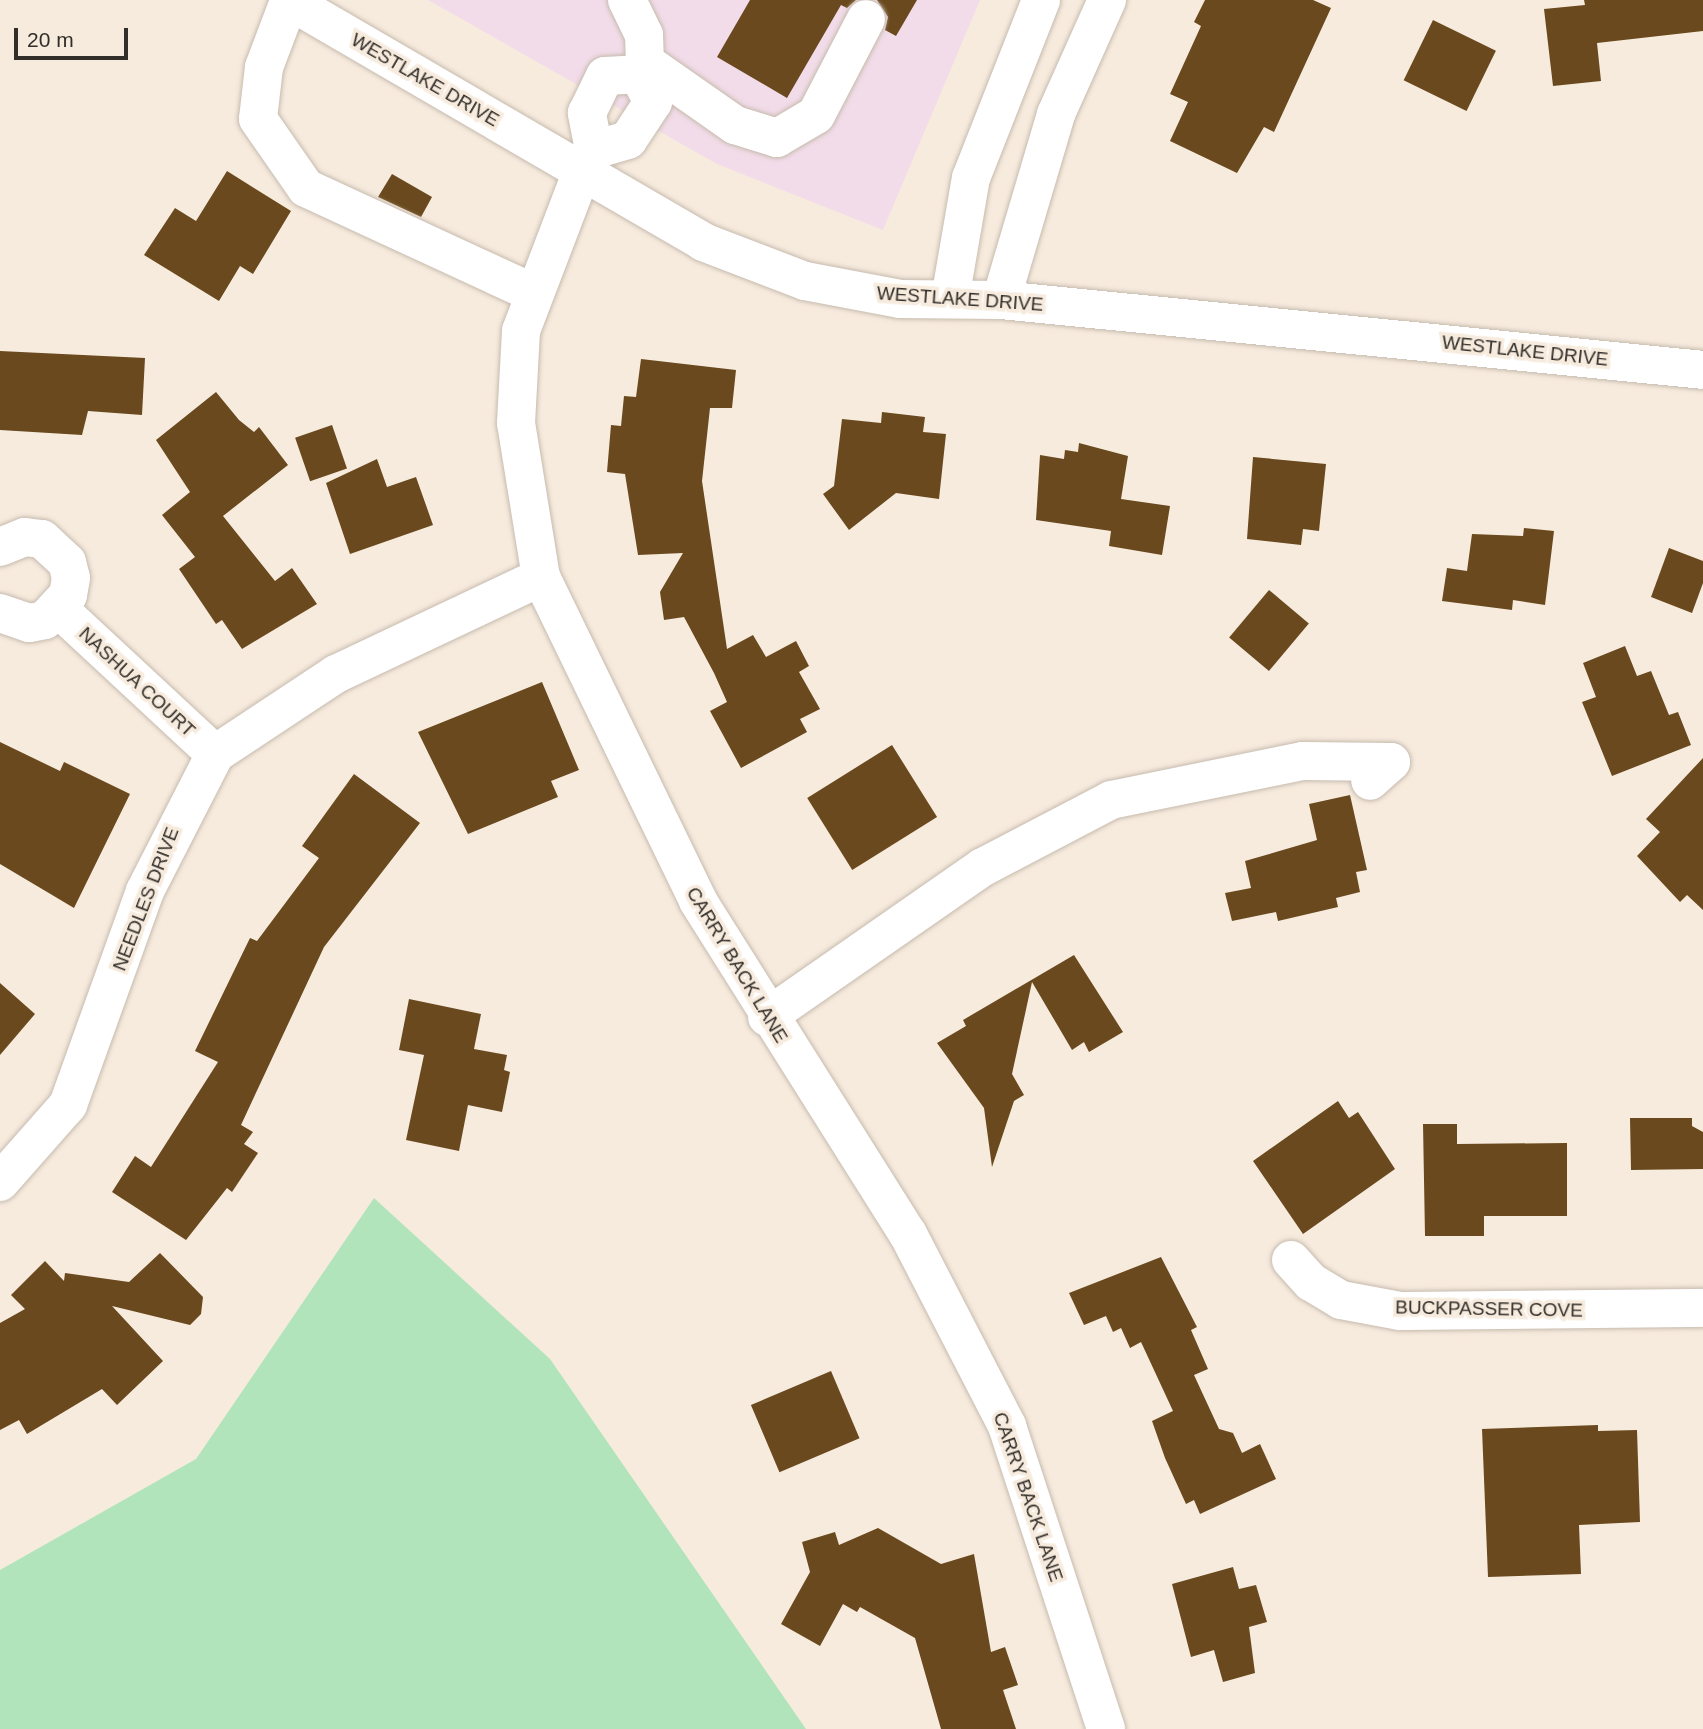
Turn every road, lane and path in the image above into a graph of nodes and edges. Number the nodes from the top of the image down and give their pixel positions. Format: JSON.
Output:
{"nodes":[{"id":1,"x":288,"y":0,"type":"edge"},
{"id":2,"x":627,"y":0,"type":"edge"},
{"id":3,"x":660,"y":0,"type":"edge"},
{"id":4,"x":1041,"y":0,"type":"edge"},
{"id":5,"x":1107,"y":0,"type":"edge"},
{"id":6,"x":866,"y":19,"type":"dead end"},
{"id":7,"x":642,"y":57,"type":"junction"},
{"id":8,"x":588,"y":161,"type":"junction"},
{"id":9,"x":533,"y":293,"type":"junction"},
{"id":10,"x":950,"y":299,"type":"junction"},
{"id":11,"x":1001,"y":300,"type":"junction"},
{"id":12,"x":1703,"y":370,"type":"edge"},
{"id":13,"x":0,"y":547,"type":"edge"},
{"id":14,"x":541,"y":577,"type":"junction"},
{"id":15,"x":59,"y":609,"type":"junction"},
{"id":16,"x":0,"y":613,"type":"edge"},
{"id":17,"x":215,"y":754,"type":"junction"},
{"id":18,"x":1370,"y":782,"type":"dead end"},
{"id":19,"x":768,"y":1017,"type":"junction"},
{"id":20,"x":0,"y":1182,"type":"edge"},
{"id":21,"x":1291,"y":1260,"type":"dead end"},
{"id":22,"x":1703,"y":1308,"type":"edge"},
{"id":23,"x":1107,"y":1729,"type":"edge"}],
"edges":[{"from":1,"to":8,"type":"street","name":"WESTLAKE DRIVE"},
{"from":1,"to":9,"type":"street"},
{"from":2,"to":7,"type":"street"},
{"from":3,"to":7,"type":"street"},
{"from":4,"to":10,"type":"street"},
{"from":5,"to":11,"type":"street"},
{"from":6,"to":7,"type":"street"},
{"from":7,"to":8,"type":"street"},
{"from":8,"to":9,"type":"street","name":"CARRY BACK LANE"},
{"from":8,"to":10,"type":"street","name":"WESTLAKE DRIVE"},
{"from":9,"to":14,"type":"street","name":"CARRY BACK LANE"},
{"from":10,"to":11,"type":"street","name":"WESTLAKE DRIVE"},
{"from":11,"to":12,"type":"street","name":"WESTLAKE DRIVE"},
{"from":13,"to":15,"type":"street"},
{"from":14,"to":17,"type":"street","name":"NEEDLES DRIVE"},
{"from":14,"to":19,"type":"street","name":"CARRY BACK LANE"},
{"from":15,"to":16,"type":"street"},
{"from":15,"to":17,"type":"street","name":"NASHUA COURT"},
{"from":17,"to":20,"type":"street","name":"NEEDLES DRIVE"},
{"from":18,"to":19,"type":"street"},
{"from":19,"to":23,"type":"street","name":"CARRY BACK LANE"},
{"from":21,"to":22,"type":"street","name":"BUCKPASSER COVE"}]}
